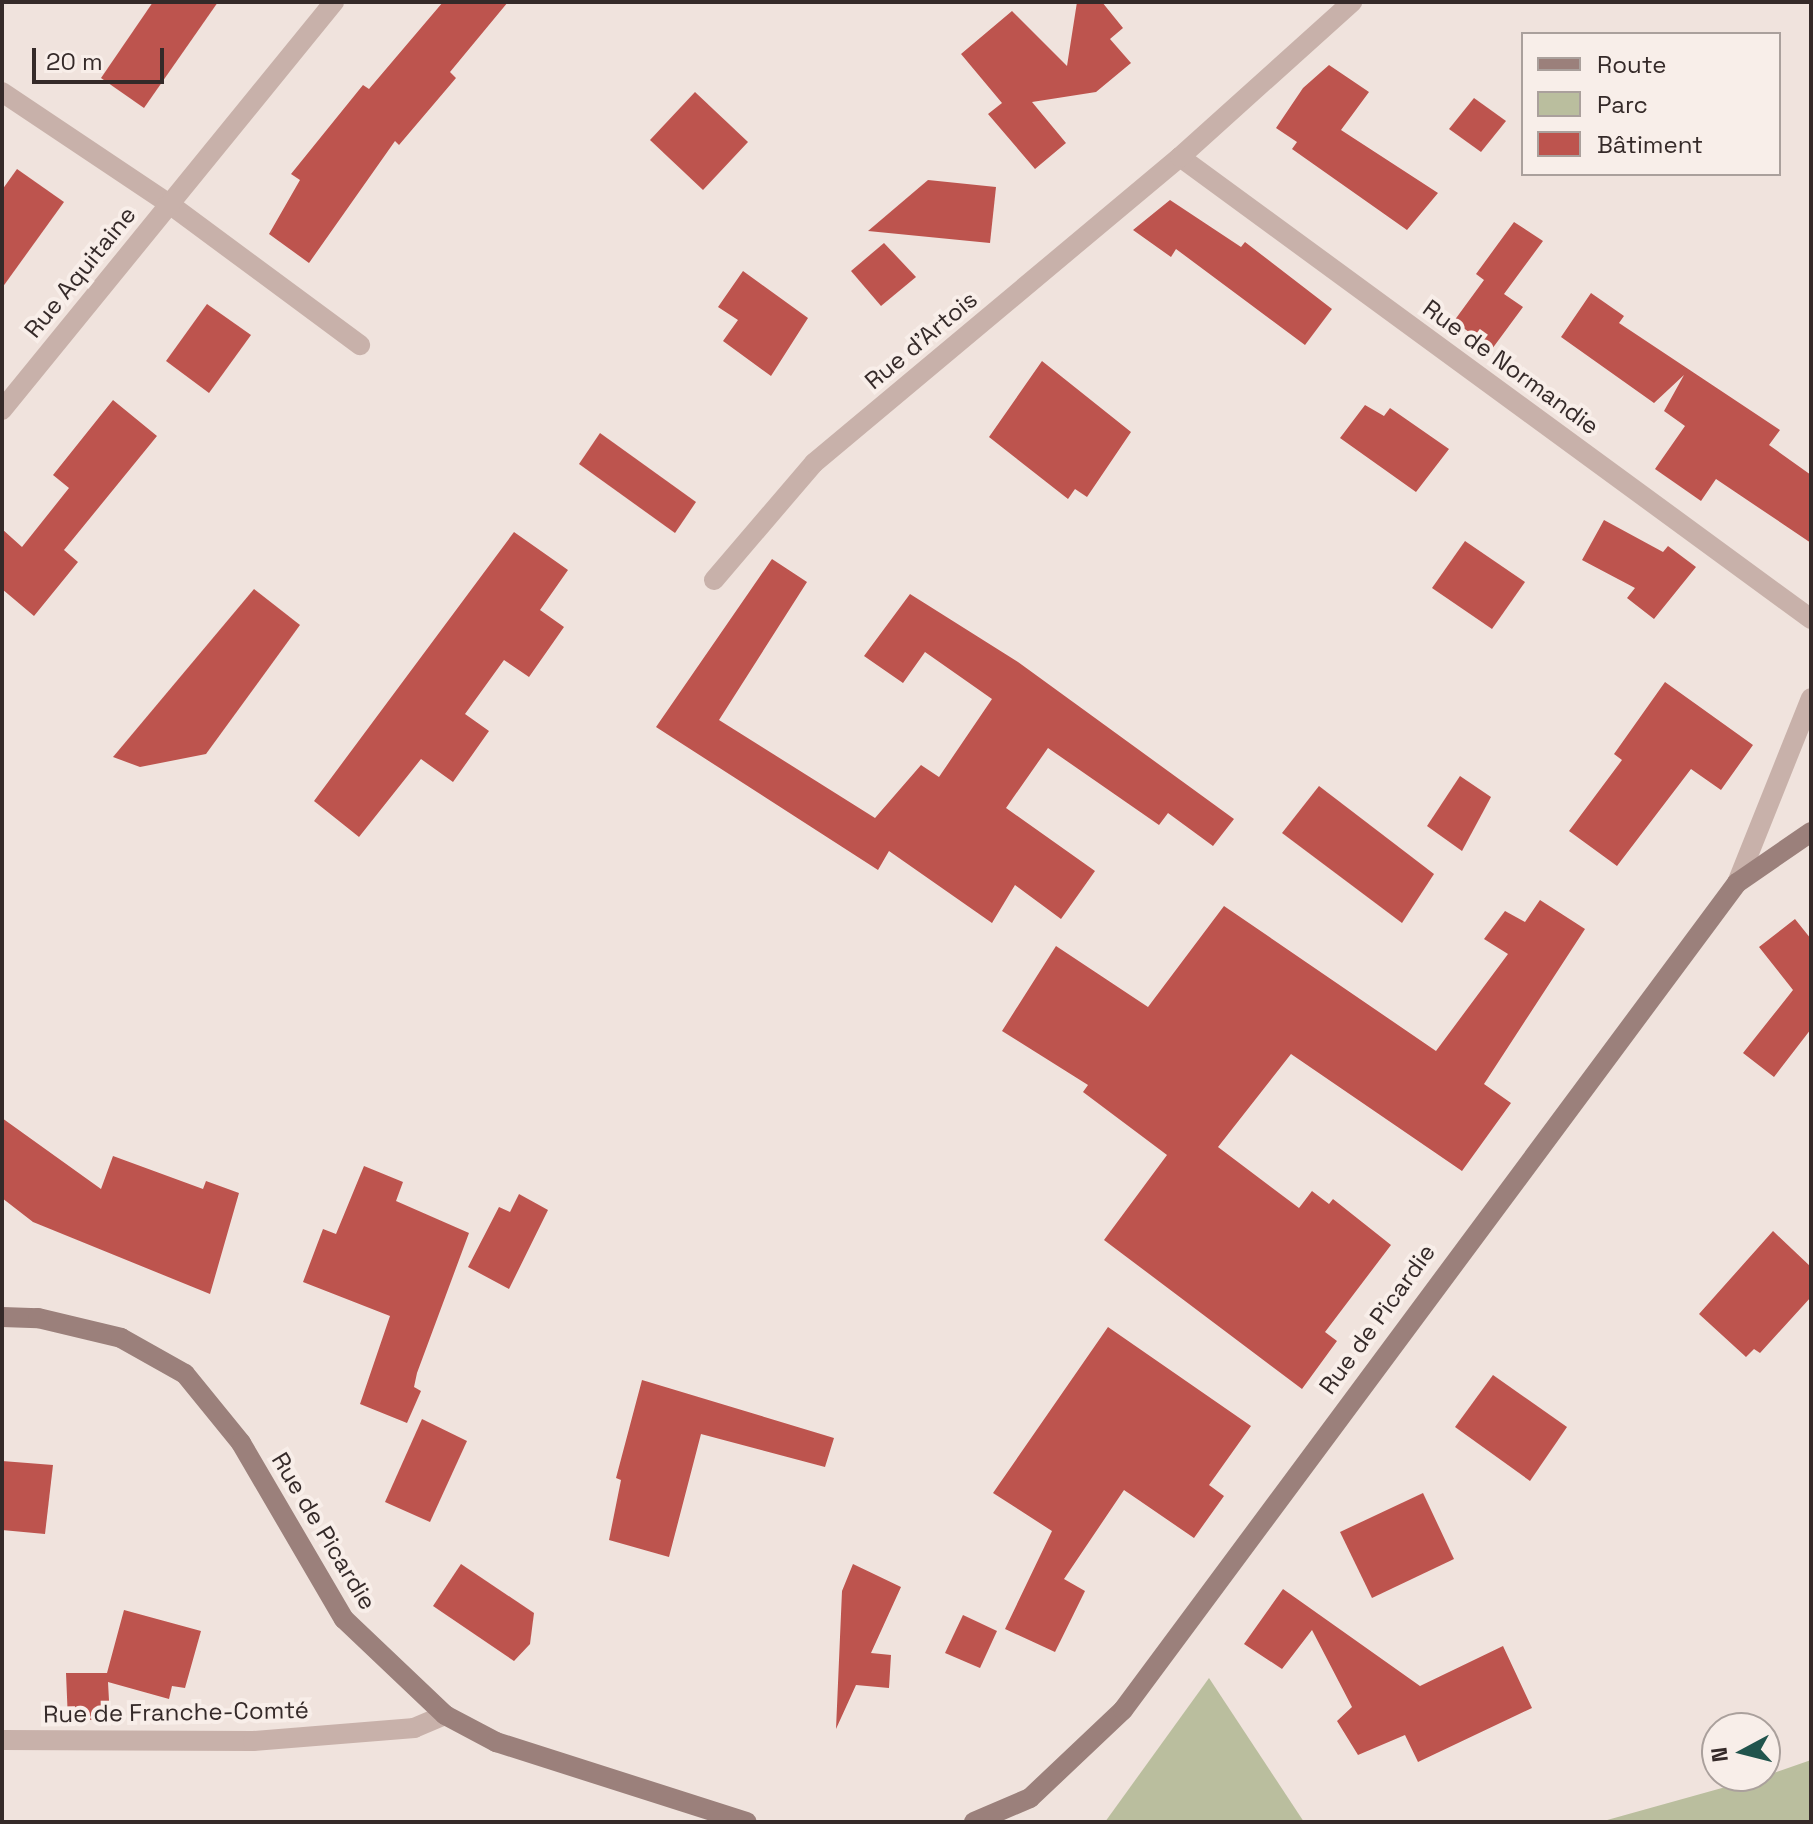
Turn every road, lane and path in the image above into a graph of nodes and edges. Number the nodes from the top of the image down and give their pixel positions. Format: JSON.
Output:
{"nodes":[{"id":1,"x":334,"y":2,"type":"edge"},
{"id":2,"x":1352,"y":2,"type":"edge"},
{"id":3,"x":2,"y":92,"type":"edge"},
{"id":4,"x":1180,"y":157,"type":"junction"},
{"id":5,"x":168,"y":203,"type":"junction"},
{"id":6,"x":360,"y":345,"type":"dead end"},
{"id":7,"x":2,"y":410,"type":"edge"},
{"id":8,"x":714,"y":580,"type":"dead end"},
{"id":9,"x":1811,"y":619,"type":"edge"},
{"id":10,"x":1811,"y":698,"type":"edge"},
{"id":11,"x":1811,"y":832,"type":"edge"},
{"id":12,"x":1737,"y":883,"type":"junction"},
{"id":13,"x":2,"y":1317,"type":"edge"},
{"id":14,"x":445,"y":1715,"type":"junction"},
{"id":15,"x":2,"y":1740,"type":"edge"},
{"id":16,"x":747,"y":1822,"type":"edge"},
{"id":17,"x":974,"y":1822,"type":"edge"}],
"edges":[{"from":1,"to":5,"type":"street","name":"Rue Aquitaine"},
{"from":2,"to":4,"type":"street","name":"Rue d'Artois"},
{"from":3,"to":5,"type":"street","name":"Rue Aquitaine"},
{"from":4,"to":8,"type":"street","name":"Rue d'Artois"},
{"from":4,"to":9,"type":"street","name":"Rue de Normandie"},
{"from":5,"to":6,"type":"street","name":"Rue Aquitaine"},
{"from":5,"to":7,"type":"street","name":"Rue Aquitaine"},
{"from":10,"to":12,"type":"street"},
{"from":11,"to":12,"type":"street","name":"Rue de Picardie"},
{"from":12,"to":17,"type":"street","name":"Rue de Picardie"},
{"from":13,"to":14,"type":"street","name":"Rue de Picardie"},
{"from":14,"to":15,"type":"street","name":"Rue de Franche-Comté"},
{"from":14,"to":16,"type":"street","name":"Rue de Picardie"}]}
